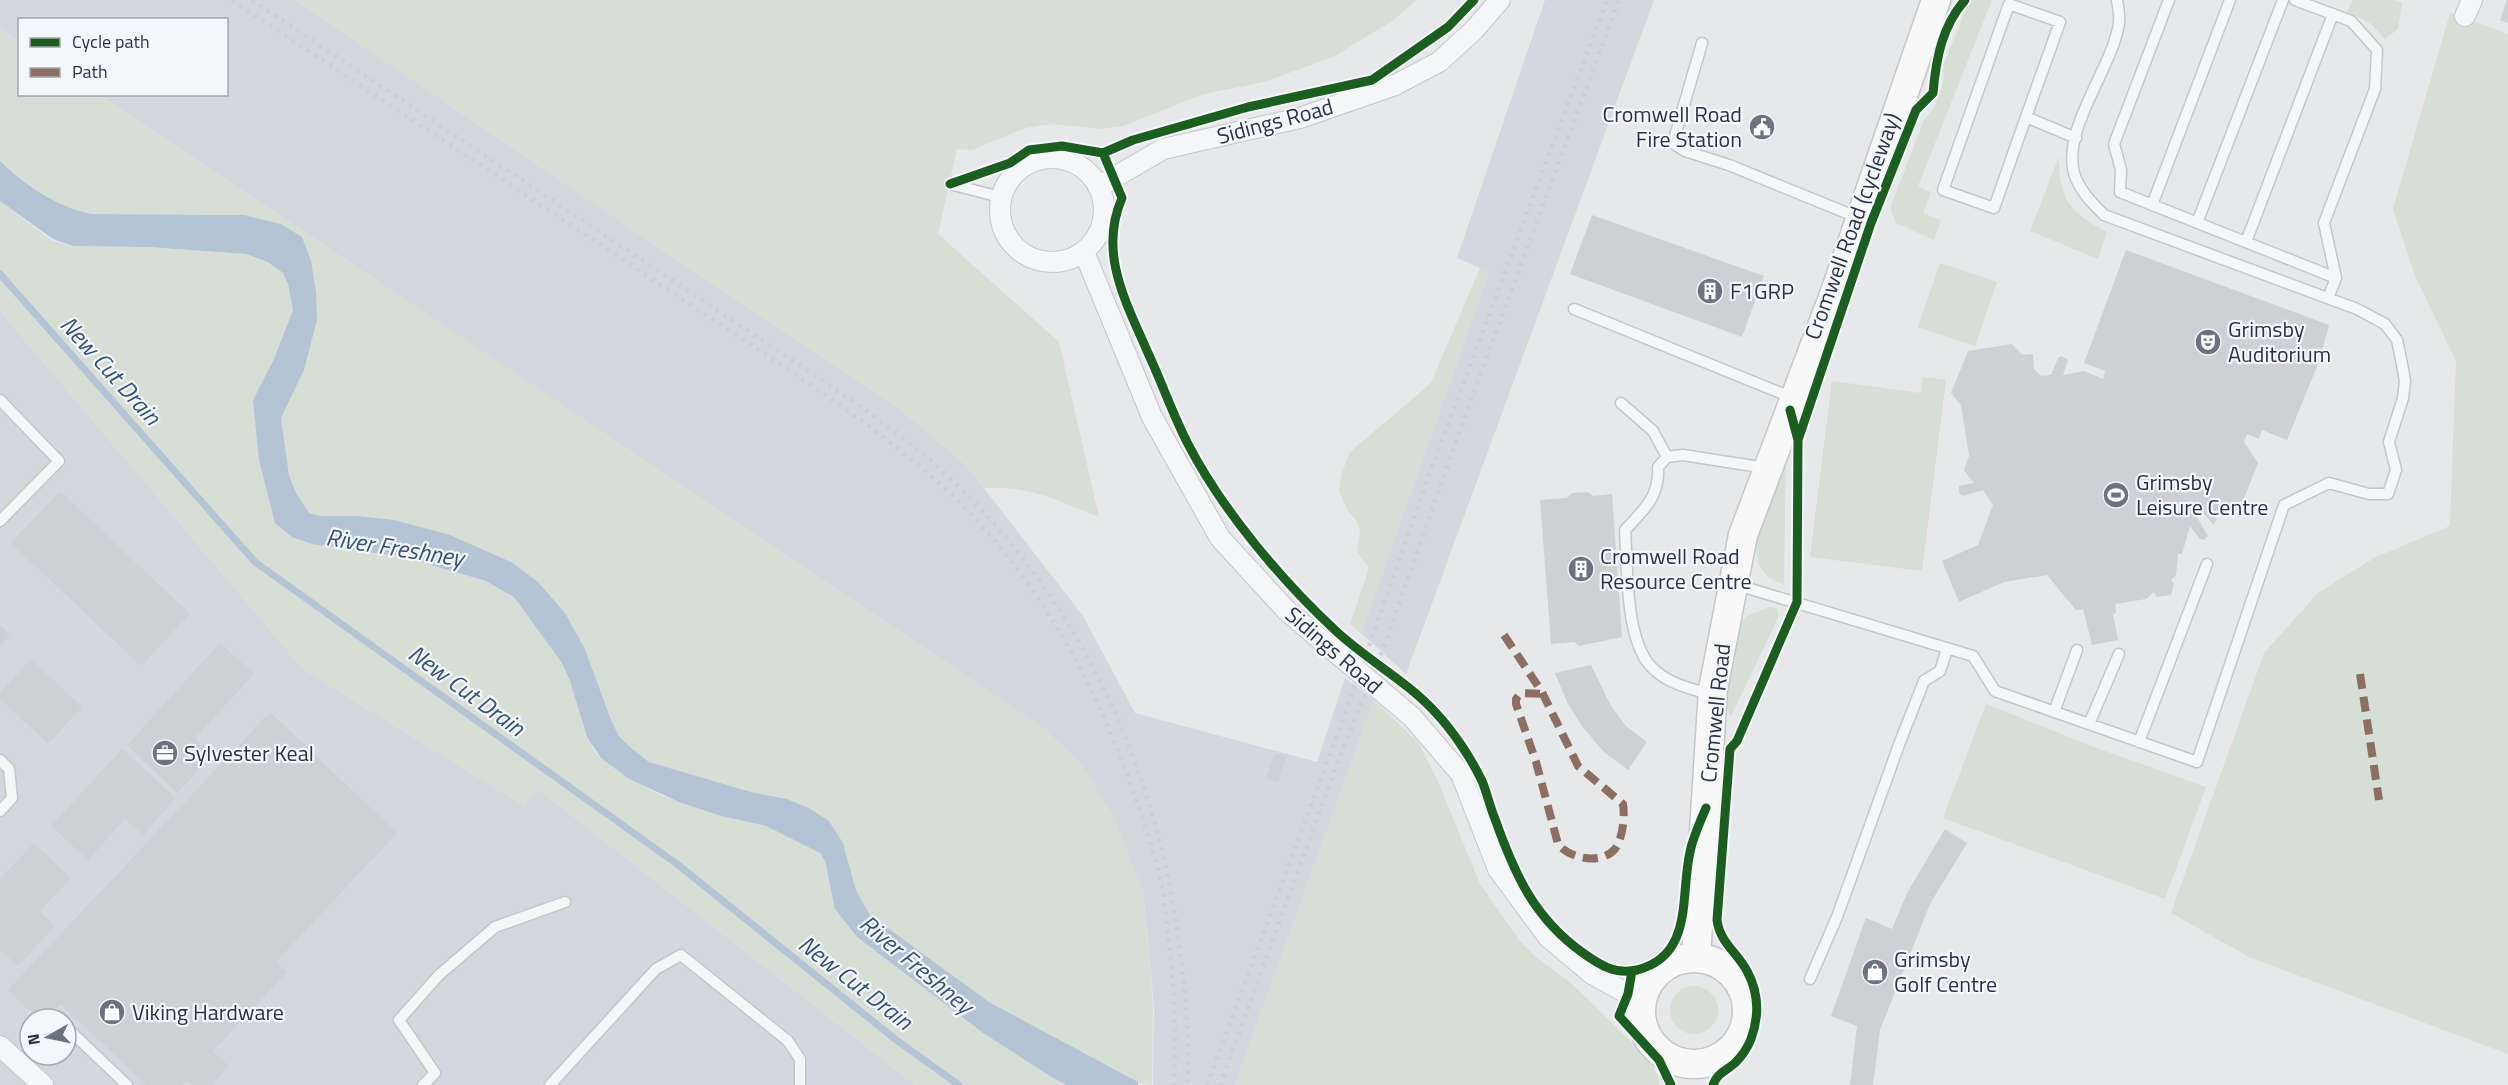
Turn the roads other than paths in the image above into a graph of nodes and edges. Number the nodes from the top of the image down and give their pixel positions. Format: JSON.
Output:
{"nodes":[{"id":1,"x":1500,"y":0,"type":"edge"},
{"id":2,"x":2117,"y":0,"type":"edge"},
{"id":3,"x":2169,"y":0,"type":"edge"},
{"id":4,"x":2230,"y":0,"type":"edge"},
{"id":5,"x":2283,"y":0,"type":"edge"},
{"id":6,"x":2295,"y":0,"type":"edge"},
{"id":7,"x":1934,"y":1,"type":"edge"},
{"id":8,"x":2333,"y":14,"type":"junction"},
{"id":9,"x":1702,"y":43,"type":"dead end"},
{"id":10,"x":2026,"y":117,"type":"junction"},
{"id":11,"x":2076,"y":138,"type":"junction"},
{"id":12,"x":950,"y":183,"type":"dead end"},
{"id":13,"x":1098,"y":187,"type":"junction"},
{"id":14,"x":1000,"y":197,"type":"junction"},
{"id":15,"x":2152,"y":205,"type":"junction"},
{"id":16,"x":1859,"y":218,"type":"junction"},
{"id":17,"x":2197,"y":223,"type":"junction"},
{"id":18,"x":2246,"y":242,"type":"junction"},
{"id":19,"x":1084,"y":252,"type":"junction"},
{"id":20,"x":2336,"y":278,"type":"junction"},
{"id":21,"x":2328,"y":298,"type":"junction"},
{"id":22,"x":1574,"y":309,"type":"dead end"},
{"id":23,"x":1793,"y":398,"type":"junction"},
{"id":24,"x":1621,"y":403,"type":"dead end"},
{"id":25,"x":1,"y":405,"type":"edge"},
{"id":26,"x":1667,"y":457,"type":"junction"},
{"id":27,"x":1768,"y":469,"type":"junction"},
{"id":28,"x":0,"y":521,"type":"edge"},
{"id":29,"x":2207,"y":564,"type":"dead end"},
{"id":30,"x":1733,"y":584,"type":"junction"},
{"id":31,"x":1947,"y":649,"type":"junction"},
{"id":32,"x":2077,"y":650,"type":"dead end"},
{"id":33,"x":2119,"y":654,"type":"dead end"},
{"id":34,"x":1713,"y":695,"type":"junction"},
{"id":35,"x":2054,"y":712,"type":"junction"},
{"id":36,"x":2089,"y":724,"type":"junction"},
{"id":37,"x":2139,"y":742,"type":"junction"},
{"id":38,"x":0,"y":760,"type":"edge"},
{"id":39,"x":0,"y":811,"type":"edge"},
{"id":40,"x":564,"y":902,"type":"dead end"},
{"id":41,"x":1696,"y":957,"type":"junction"},
{"id":42,"x":1810,"y":979,"type":"dead end"},
{"id":43,"x":1643,"y":998,"type":"junction"},
{"id":44,"x":78,"y":1038,"type":"edge"},
{"id":45,"x":0,"y":1046,"type":"edge"},
{"id":46,"x":1693,"y":1074,"type":"edge"},
{"id":47,"x":43,"y":1085,"type":"edge"},
{"id":48,"x":127,"y":1085,"type":"edge"},
{"id":49,"x":423,"y":1085,"type":"edge"},
{"id":50,"x":550,"y":1085,"type":"edge"},
{"id":51,"x":800,"y":1085,"type":"edge"}],
"edges":[{"from":1,"to":13,"type":"street","name":"Sidings Road"},
{"from":2,"to":11,"type":"lane"},
{"from":3,"to":15,"type":"lane"},
{"from":4,"to":15,"type":"lane"},
{"from":5,"to":17,"type":"lane"},
{"from":6,"to":8,"type":"lane"},
{"from":7,"to":16,"type":"street","name":"Cromwell Road"},
{"from":8,"to":18,"type":"lane"},
{"from":8,"to":20,"type":"lane"},
{"from":9,"to":16,"type":"lane"},
{"from":10,"to":10,"type":"lane"},
{"from":10,"to":11,"type":"lane"},
{"from":11,"to":21,"type":"lane"},
{"from":12,"to":14,"type":"lane"},
{"from":13,"to":14,"type":"street"},
{"from":13,"to":19,"type":"street"},
{"from":14,"to":19,"type":"street"},
{"from":15,"to":17,"type":"lane"},
{"from":16,"to":23,"type":"street","name":"Cromwell Road"},
{"from":17,"to":18,"type":"lane"},
{"from":18,"to":20,"type":"lane"},
{"from":19,"to":43,"type":"street","name":"Sidings Road","bridge":true},
{"from":20,"to":21,"type":"lane"},
{"from":21,"to":37,"type":"lane"},
{"from":22,"to":23,"type":"lane"},
{"from":23,"to":27,"type":"street","name":"Cromwell Road"},
{"from":24,"to":26,"type":"lane"},
{"from":25,"to":28,"type":"lane"},
{"from":26,"to":27,"type":"lane"},
{"from":26,"to":34,"type":"lane"},
{"from":27,"to":30,"type":"street","name":"Cromwell Road"},
{"from":29,"to":37,"type":"lane"},
{"from":30,"to":31,"type":"lane"},
{"from":30,"to":34,"type":"street","name":"Cromwell Road"},
{"from":31,"to":35,"type":"lane"},
{"from":31,"to":42,"type":"lane"},
{"from":32,"to":35,"type":"lane"},
{"from":33,"to":36,"type":"lane"},
{"from":34,"to":41,"type":"street","name":"Cromwell Road"},
{"from":35,"to":36,"type":"lane"},
{"from":36,"to":37,"type":"lane"},
{"from":38,"to":39,"type":"lane"},
{"from":40,"to":49,"type":"lane"},
{"from":41,"to":43,"type":"street"},
{"from":41,"to":46,"type":"street"},
{"from":43,"to":46,"type":"street"},
{"from":44,"to":48,"type":"lane"},
{"from":45,"to":47,"type":"street"},
{"from":50,"to":51,"type":"lane"}]}
